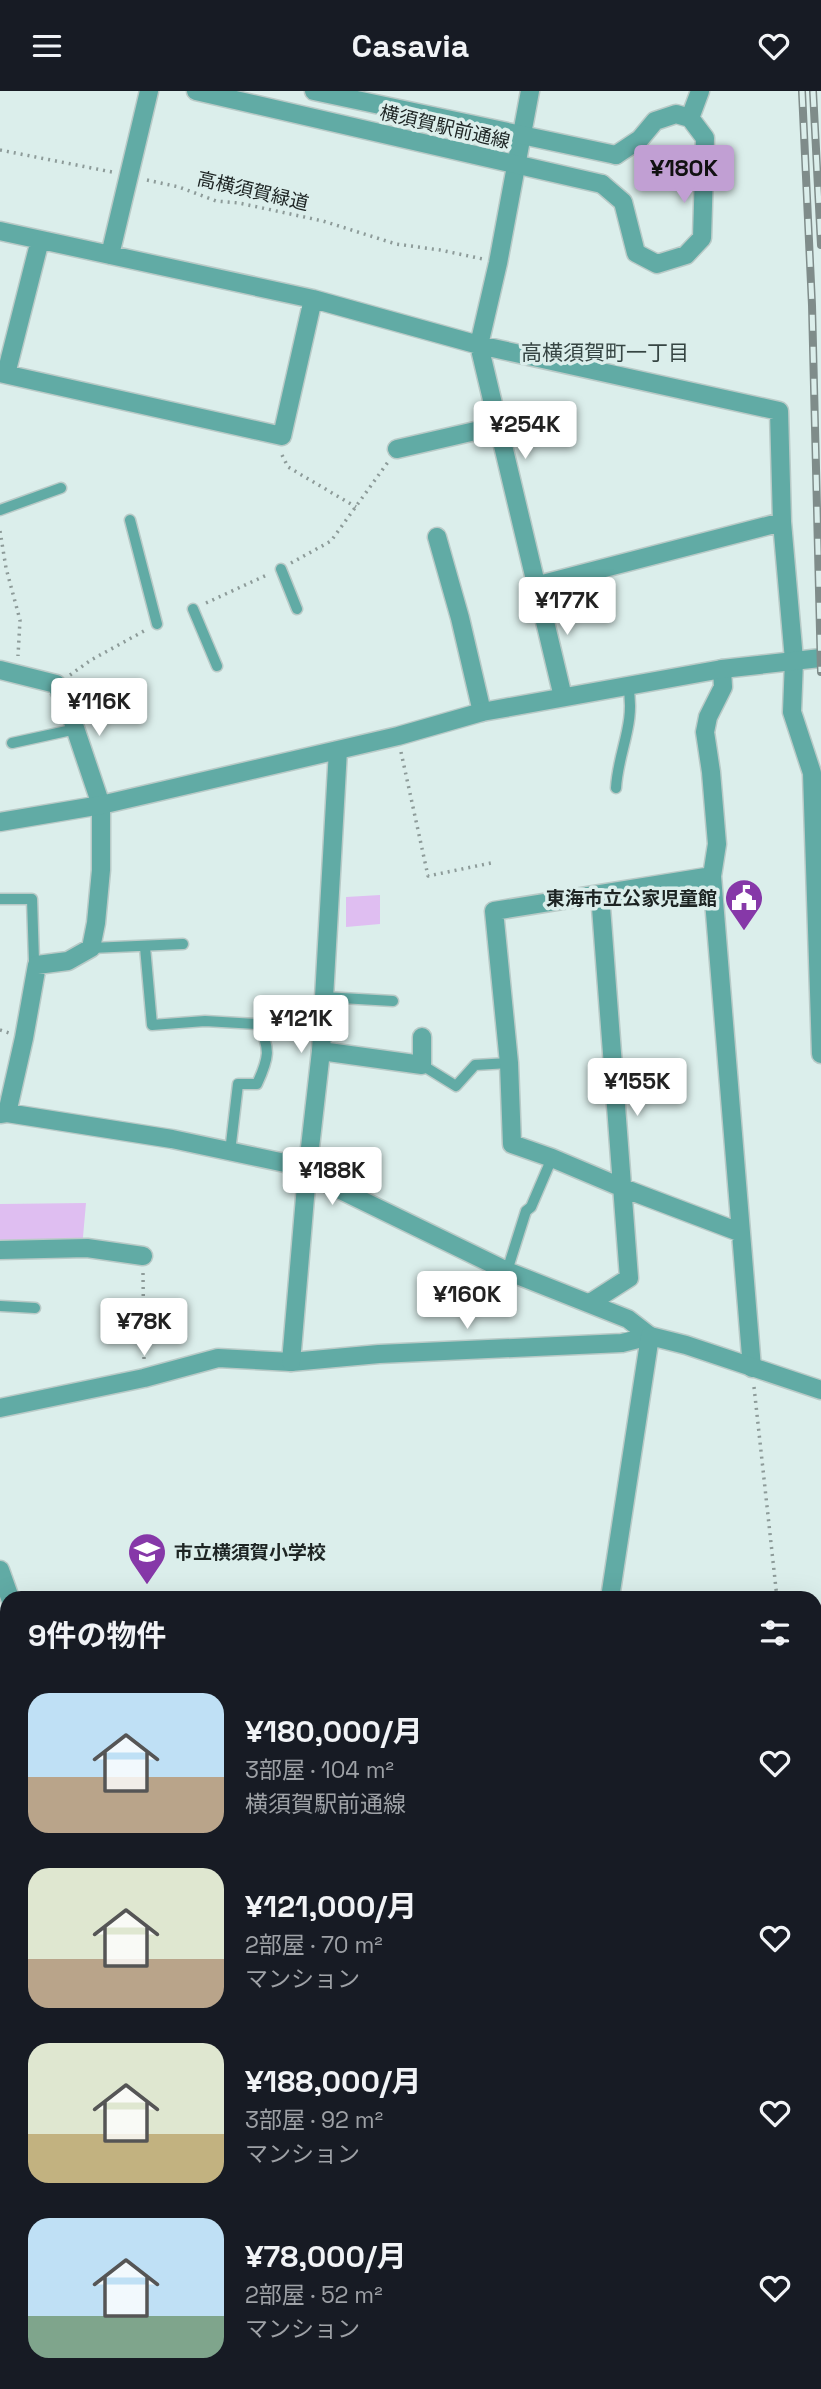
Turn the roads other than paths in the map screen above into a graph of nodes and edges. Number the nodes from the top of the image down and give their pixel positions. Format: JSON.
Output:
{"nodes":[{"id":1,"x":149,"y":91,"type":"edge"},
{"id":2,"x":196,"y":91,"type":"edge"},
{"id":3,"x":314,"y":91,"type":"edge"},
{"id":4,"x":530,"y":91,"type":"edge"},
{"id":5,"x":700,"y":91,"type":"edge"},
{"id":6,"x":690,"y":118,"type":"junction"},
{"id":7,"x":522,"y":136,"type":"junction"},
{"id":8,"x":517,"y":165,"type":"junction"},
{"id":9,"x":0,"y":231,"type":"edge"},
{"id":10,"x":40,"y":240,"type":"junction"},
{"id":11,"x":110,"y":255,"type":"junction"},
{"id":12,"x":313,"y":299,"type":"junction"},
{"id":13,"x":479,"y":345,"type":"junction"},
{"id":14,"x":3,"y":374,"type":"edge"},
{"id":15,"x":497,"y":426,"type":"junction"},
{"id":16,"x":397,"y":449,"type":"road end"},
{"id":17,"x":61,"y":488,"type":"dead end"},
{"id":18,"x":0,"y":510,"type":"edge"},
{"id":19,"x":130,"y":520,"type":"dead end"},
{"id":20,"x":782,"y":522,"type":"junction"},
{"id":21,"x":437,"y":537,"type":"dead end"},
{"id":22,"x":281,"y":569,"type":"road end"},
{"id":23,"x":535,"y":586,"type":"junction"},
{"id":24,"x":193,"y":609,"type":"road end"},
{"id":25,"x":297,"y":609,"type":"dead end"},
{"id":26,"x":157,"y":624,"type":"road end"},
{"id":27,"x":821,"y":658,"type":"edge"},
{"id":28,"x":794,"y":660,"type":"junction"},
{"id":29,"x":217,"y":666,"type":"dead end"},
{"id":30,"x":722,"y":669,"type":"junction"},
{"id":31,"x":9,"y":672,"type":"edge"},
{"id":32,"x":628,"y":686,"type":"junction"},
{"id":33,"x":563,"y":697,"type":"junction"},
{"id":34,"x":108,"y":700,"type":"dead end"},
{"id":35,"x":482,"y":712,"type":"junction"},
{"id":36,"x":73,"y":722,"type":"junction"},
{"id":37,"x":12,"y":743,"type":"dead end"},
{"id":38,"x":338,"y":750,"type":"junction"},
{"id":39,"x":616,"y":788,"type":"dead end"},
{"id":40,"x":100,"y":805,"type":"junction"},
{"id":41,"x":0,"y":822,"type":"edge"},
{"id":42,"x":712,"y":876,"type":"junction"},
{"id":43,"x":600,"y":894,"type":"junction"},
{"id":44,"x":0,"y":899,"type":"edge"},
{"id":45,"x":183,"y":944,"type":"dead end"},
{"id":46,"x":145,"y":947,"type":"junction"},
{"id":47,"x":91,"y":948,"type":"junction"},
{"id":48,"x":37,"y":964,"type":"junction"},
{"id":49,"x":324,"y":997,"type":"junction"},
{"id":50,"x":393,"y":1001,"type":"dead end"},
{"id":51,"x":422,"y":1037,"type":"dead end"},
{"id":52,"x":321,"y":1052,"type":"junction"},
{"id":53,"x":821,"y":1054,"type":"edge"},
{"id":54,"x":509,"y":1063,"type":"junction"},
{"id":55,"x":422,"y":1065,"type":"junction"},
{"id":56,"x":3,"y":1113,"type":"edge"},
{"id":57,"x":230,"y":1152,"type":"junction"},
{"id":58,"x":552,"y":1158,"type":"junction"},
{"id":59,"x":307,"y":1174,"type":"junction"},
{"id":60,"x":623,"y":1188,"type":"junction"},
{"id":61,"x":739,"y":1232,"type":"junction"},
{"id":62,"x":0,"y":1250,"type":"edge"},
{"id":63,"x":143,"y":1257,"type":"road end"},
{"id":64,"x":507,"y":1271,"type":"junction"},
{"id":65,"x":590,"y":1303,"type":"junction"},
{"id":66,"x":0,"y":1306,"type":"edge"},
{"id":67,"x":35,"y":1308,"type":"dead end"},
{"id":68,"x":650,"y":1336,"type":"junction"},
{"id":69,"x":291,"y":1362,"type":"junction"},
{"id":70,"x":752,"y":1368,"type":"junction"},
{"id":71,"x":821,"y":1390,"type":"edge"},
{"id":72,"x":0,"y":1408,"type":"edge"},
{"id":73,"x":0,"y":1570,"type":"edge"},
{"id":74,"x":8,"y":1591,"type":"edge"},
{"id":75,"x":611,"y":1591,"type":"edge"}],
"edges":[{"from":1,"to":11,"type":"street"},
{"from":2,"to":8,"type":"street","name":"横須賀駅前通線"},
{"from":3,"to":7,"type":"street","name":"横須賀駅前通線"},
{"from":4,"to":7,"type":"street"},
{"from":5,"to":6,"type":"street"},
{"from":6,"to":7,"type":"street","name":"横須賀駅前通線"},
{"from":6,"to":8,"type":"street","name":"横須賀駅前通線"},
{"from":7,"to":8,"type":"street"},
{"from":8,"to":13,"type":"street"},
{"from":9,"to":10,"type":"street"},
{"from":10,"to":11,"type":"street"},
{"from":10,"to":14,"type":"street"},
{"from":11,"to":12,"type":"street"},
{"from":12,"to":13,"type":"street"},
{"from":12,"to":14,"type":"street"},
{"from":13,"to":15,"type":"street"},
{"from":13,"to":20,"type":"street"},
{"from":15,"to":16,"type":"street"},
{"from":15,"to":23,"type":"street"},
{"from":17,"to":18,"type":"lane"},
{"from":19,"to":26,"type":"lane"},
{"from":20,"to":23,"type":"street"},
{"from":20,"to":28,"type":"street"},
{"from":21,"to":35,"type":"street"},
{"from":22,"to":25,"type":"lane"},
{"from":23,"to":33,"type":"street"},
{"from":24,"to":29,"type":"lane"},
{"from":27,"to":28,"type":"street"},
{"from":28,"to":30,"type":"street"},
{"from":28,"to":53,"type":"street"},
{"from":30,"to":32,"type":"street"},
{"from":30,"to":42,"type":"street"},
{"from":31,"to":36,"type":"street"},
{"from":32,"to":33,"type":"street"},
{"from":32,"to":39,"type":"lane"},
{"from":33,"to":35,"type":"street"},
{"from":34,"to":36,"type":"lane"},
{"from":35,"to":38,"type":"street"},
{"from":36,"to":37,"type":"lane"},
{"from":36,"to":40,"type":"street"},
{"from":38,"to":40,"type":"street"},
{"from":38,"to":49,"type":"street"},
{"from":40,"to":41,"type":"street"},
{"from":40,"to":47,"type":"street"},
{"from":42,"to":43,"type":"street"},
{"from":42,"to":61,"type":"street"},
{"from":43,"to":54,"type":"street"},
{"from":43,"to":60,"type":"street"},
{"from":44,"to":48,"type":"lane"},
{"from":45,"to":46,"type":"lane"},
{"from":46,"to":47,"type":"lane"},
{"from":46,"to":57,"type":"lane"},
{"from":47,"to":48,"type":"street"},
{"from":48,"to":56,"type":"street"},
{"from":49,"to":50,"type":"lane"},
{"from":49,"to":52,"type":"street"},
{"from":51,"to":55,"type":"street"},
{"from":52,"to":55,"type":"street"},
{"from":52,"to":59,"type":"street"},
{"from":54,"to":55,"type":"lane"},
{"from":54,"to":58,"type":"street"},
{"from":56,"to":57,"type":"street"},
{"from":57,"to":59,"type":"street"},
{"from":58,"to":60,"type":"street"},
{"from":58,"to":64,"type":"lane"},
{"from":59,"to":64,"type":"street"},
{"from":59,"to":69,"type":"street"},
{"from":60,"to":61,"type":"street"},
{"from":60,"to":65,"type":"street"},
{"from":61,"to":70,"type":"street"},
{"from":62,"to":63,"type":"street"},
{"from":64,"to":65,"type":"street"},
{"from":65,"to":68,"type":"street"},
{"from":66,"to":67,"type":"lane"},
{"from":68,"to":69,"type":"street"},
{"from":68,"to":70,"type":"street"},
{"from":68,"to":75,"type":"street"},
{"from":69,"to":72,"type":"street"},
{"from":70,"to":71,"type":"street"},
{"from":73,"to":74,"type":"street"}]}
